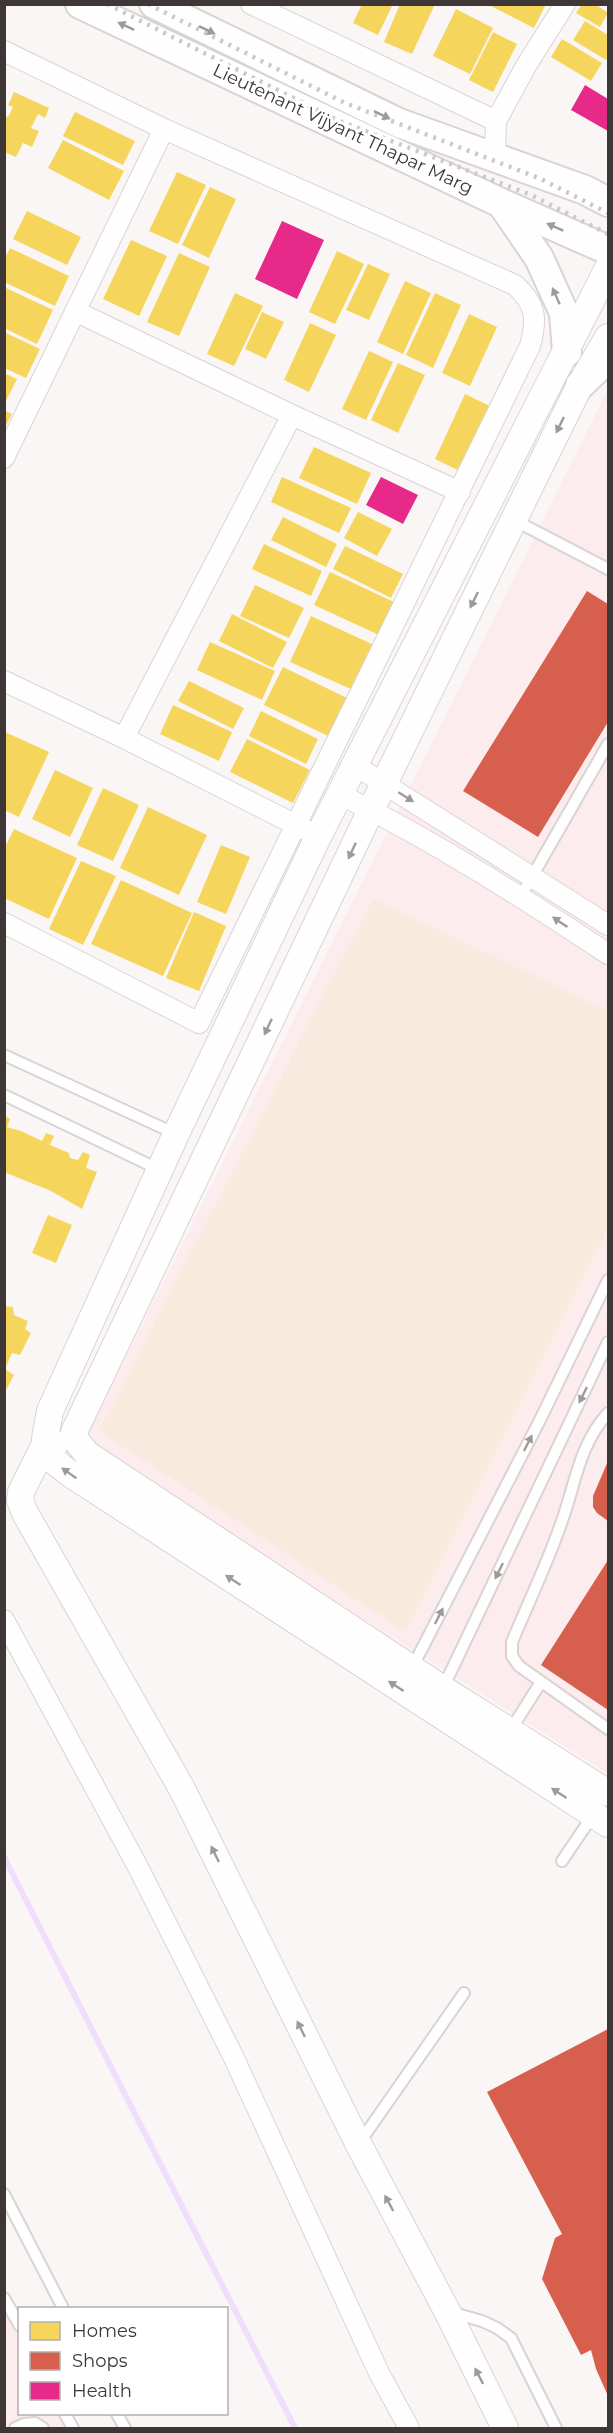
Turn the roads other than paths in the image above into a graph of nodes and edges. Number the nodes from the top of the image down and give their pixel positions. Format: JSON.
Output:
{"nodes":[{"id":1,"x":80,"y":4,"type":"edge"},
{"id":2,"x":154,"y":4,"type":"edge"},
{"id":3,"x":251,"y":4,"type":"edge"},
{"id":4,"x":565,"y":4,"type":"edge"},
{"id":5,"x":4,"y":51,"type":"edge"},
{"id":6,"x":496,"y":121,"type":"junction"},
{"id":7,"x":164,"y":129,"type":"junction"},
{"id":8,"x":495,"y":157,"type":"junction"},
{"id":9,"x":601,"y":194,"type":"edge"},
{"id":10,"x":501,"y":203,"type":"junction"},
{"id":11,"x":609,"y":250,"type":"edge"},
{"id":12,"x":609,"y":268,"type":"edge"},
{"id":13,"x":77,"y":312,"type":"junction"},
{"id":14,"x":609,"y":337,"type":"edge"},
{"id":15,"x":567,"y":352,"type":"junction"},
{"id":16,"x":609,"y":358,"type":"edge"},
{"id":17,"x":580,"y":385,"type":"junction"},
{"id":18,"x":292,"y":415,"type":"junction"},
{"id":19,"x":4,"y":458,"type":"edge"},
{"id":20,"x":460,"y":492,"type":"junction"},
{"id":21,"x":514,"y":520,"type":"junction"},
{"id":22,"x":609,"y":569,"type":"edge"},
{"id":23,"x":4,"y":681,"type":"edge"},
{"id":24,"x":124,"y":738,"type":"junction"},
{"id":25,"x":609,"y":744,"type":"edge"},
{"id":26,"x":356,"y":766,"type":"junction"},
{"id":27,"x":384,"y":783,"type":"junction"},
{"id":28,"x":341,"y":795,"type":"junction"},
{"id":29,"x":371,"y":810,"type":"junction"},
{"id":30,"x":308,"y":831,"type":"junction"},
{"id":31,"x":532,"y":877,"type":"junction"},
{"id":32,"x":521,"y":896,"type":"junction"},
{"id":33,"x":4,"y":923,"type":"edge"},
{"id":34,"x":609,"y":925,"type":"edge"},
{"id":35,"x":609,"y":954,"type":"edge"},
{"id":36,"x":4,"y":1055,"type":"edge"},
{"id":37,"x":4,"y":1095,"type":"edge"},
{"id":38,"x":176,"y":1134,"type":"junction"},
{"id":39,"x":160,"y":1170,"type":"junction"},
{"id":40,"x":609,"y":1280,"type":"edge"},
{"id":41,"x":609,"y":1342,"type":"edge"},
{"id":42,"x":609,"y":1413,"type":"edge"},
{"id":43,"x":75,"y":1439,"type":"junction"},
{"id":44,"x":44,"y":1446,"type":"junction"},
{"id":45,"x":4,"y":1620,"type":"edge"},
{"id":46,"x":412,"y":1668,"type":"junction"},
{"id":47,"x":541,"y":1682,"type":"junction"},
{"id":48,"x":443,"y":1689,"type":"junction"},
{"id":49,"x":609,"y":1729,"type":"edge"},
{"id":50,"x":509,"y":1731,"type":"junction"},
{"id":51,"x":609,"y":1793,"type":"edge"},
{"id":52,"x":601,"y":1820,"type":"edge"},
{"id":53,"x":562,"y":1861,"type":"dead end"},
{"id":54,"x":464,"y":1993,"type":"dead end"},
{"id":55,"x":359,"y":2145,"type":"junction"},
{"id":56,"x":4,"y":2194,"type":"edge"},
{"id":57,"x":4,"y":2298,"type":"edge"},
{"id":58,"x":62,"y":2307,"type":"edge"},
{"id":59,"x":447,"y":2311,"type":"junction"},
{"id":60,"x":18,"y":2322,"type":"edge"},
{"id":61,"x":15,"y":2428,"type":"edge"},
{"id":62,"x":43,"y":2428,"type":"edge"},
{"id":63,"x":409,"y":2428,"type":"edge"},
{"id":64,"x":505,"y":2428,"type":"edge"},
{"id":65,"x":556,"y":2428,"type":"edge"}],
"edges":[{"from":10,"to":1,"type":"main road","name":"Lieutenant Vijyant Thapar Marg","one_way":true},
{"from":2,"to":8,"type":"main road","name":"Lieutenant Vijyant Thapar Marg","one_way":true},
{"from":3,"to":6,"type":"street"},
{"from":4,"to":6,"type":"street"},
{"from":5,"to":7,"type":"street"},
{"from":6,"to":8,"type":"street"},
{"from":7,"to":13,"type":"street"},
{"from":7,"to":20,"type":"street"},
{"from":8,"to":9,"type":"main road","name":"Lieutenant Vijyant Thapar Marg"},
{"from":11,"to":10,"type":"main road","name":"Lieutenant Vijyant Thapar Marg","one_way":true},
{"from":15,"to":10,"type":"main road","one_way":true},
{"from":12,"to":15,"type":"street"},
{"from":13,"to":18,"type":"street"},
{"from":13,"to":19,"type":"street"},
{"from":14,"to":17,"type":"street"},
{"from":15,"to":26,"type":"street"},
{"from":16,"to":17,"type":"main road"},
{"from":17,"to":21,"type":"street","one_way":true},
{"from":18,"to":20,"type":"street"},
{"from":18,"to":24,"type":"street"},
{"from":20,"to":30,"type":"street"},
{"from":21,"to":22,"type":"lane"},
{"from":21,"to":27,"type":"street","one_way":true},
{"from":23,"to":24,"type":"street"},
{"from":24,"to":30,"type":"street"},
{"from":25,"to":31,"type":"lane"},
{"from":26,"to":27,"type":"street"},
{"from":26,"to":28,"type":"street"},
{"from":27,"to":29,"type":"street"},
{"from":27,"to":31,"type":"street","one_way":true},
{"from":28,"to":29,"type":"street"},
{"from":28,"to":30,"type":"street"},
{"from":29,"to":32,"type":"street"},
{"from":29,"to":43,"type":"street","one_way":true},
{"from":30,"to":33,"type":"street"},
{"from":30,"to":38,"type":"street"},
{"from":31,"to":32,"type":"lane"},
{"from":31,"to":34,"type":"street"},
{"from":35,"to":32,"type":"street","one_way":true},
{"from":36,"to":38,"type":"lane"},
{"from":37,"to":39,"type":"lane"},
{"from":38,"to":39,"type":"street"},
{"from":39,"to":44,"type":"street"},
{"from":46,"to":40,"type":"lane","one_way":true},
{"from":41,"to":48,"type":"lane","one_way":true},
{"from":42,"to":47,"type":"lane"},
{"from":43,"to":44,"type":"street"},
{"from":43,"to":46,"type":"street"},
{"from":52,"to":44,"type":"street","one_way":true},
{"from":55,"to":44,"type":"street","one_way":true},
{"from":45,"to":63,"type":"street"},
{"from":46,"to":48,"type":"street"},
{"from":47,"to":49,"type":"lane"},
{"from":47,"to":50,"type":"lane"},
{"from":48,"to":50,"type":"street"},
{"from":50,"to":51,"type":"street"},
{"from":52,"to":53,"type":"lane"},
{"from":54,"to":55,"type":"lane"},
{"from":59,"to":55,"type":"street","one_way":true},
{"from":56,"to":58,"type":"lane"},
{"from":57,"to":60,"type":"lane"},
{"from":64,"to":59,"type":"street","one_way":true},
{"from":59,"to":65,"type":"lane"},
{"from":61,"to":62,"type":"lane"}]}
